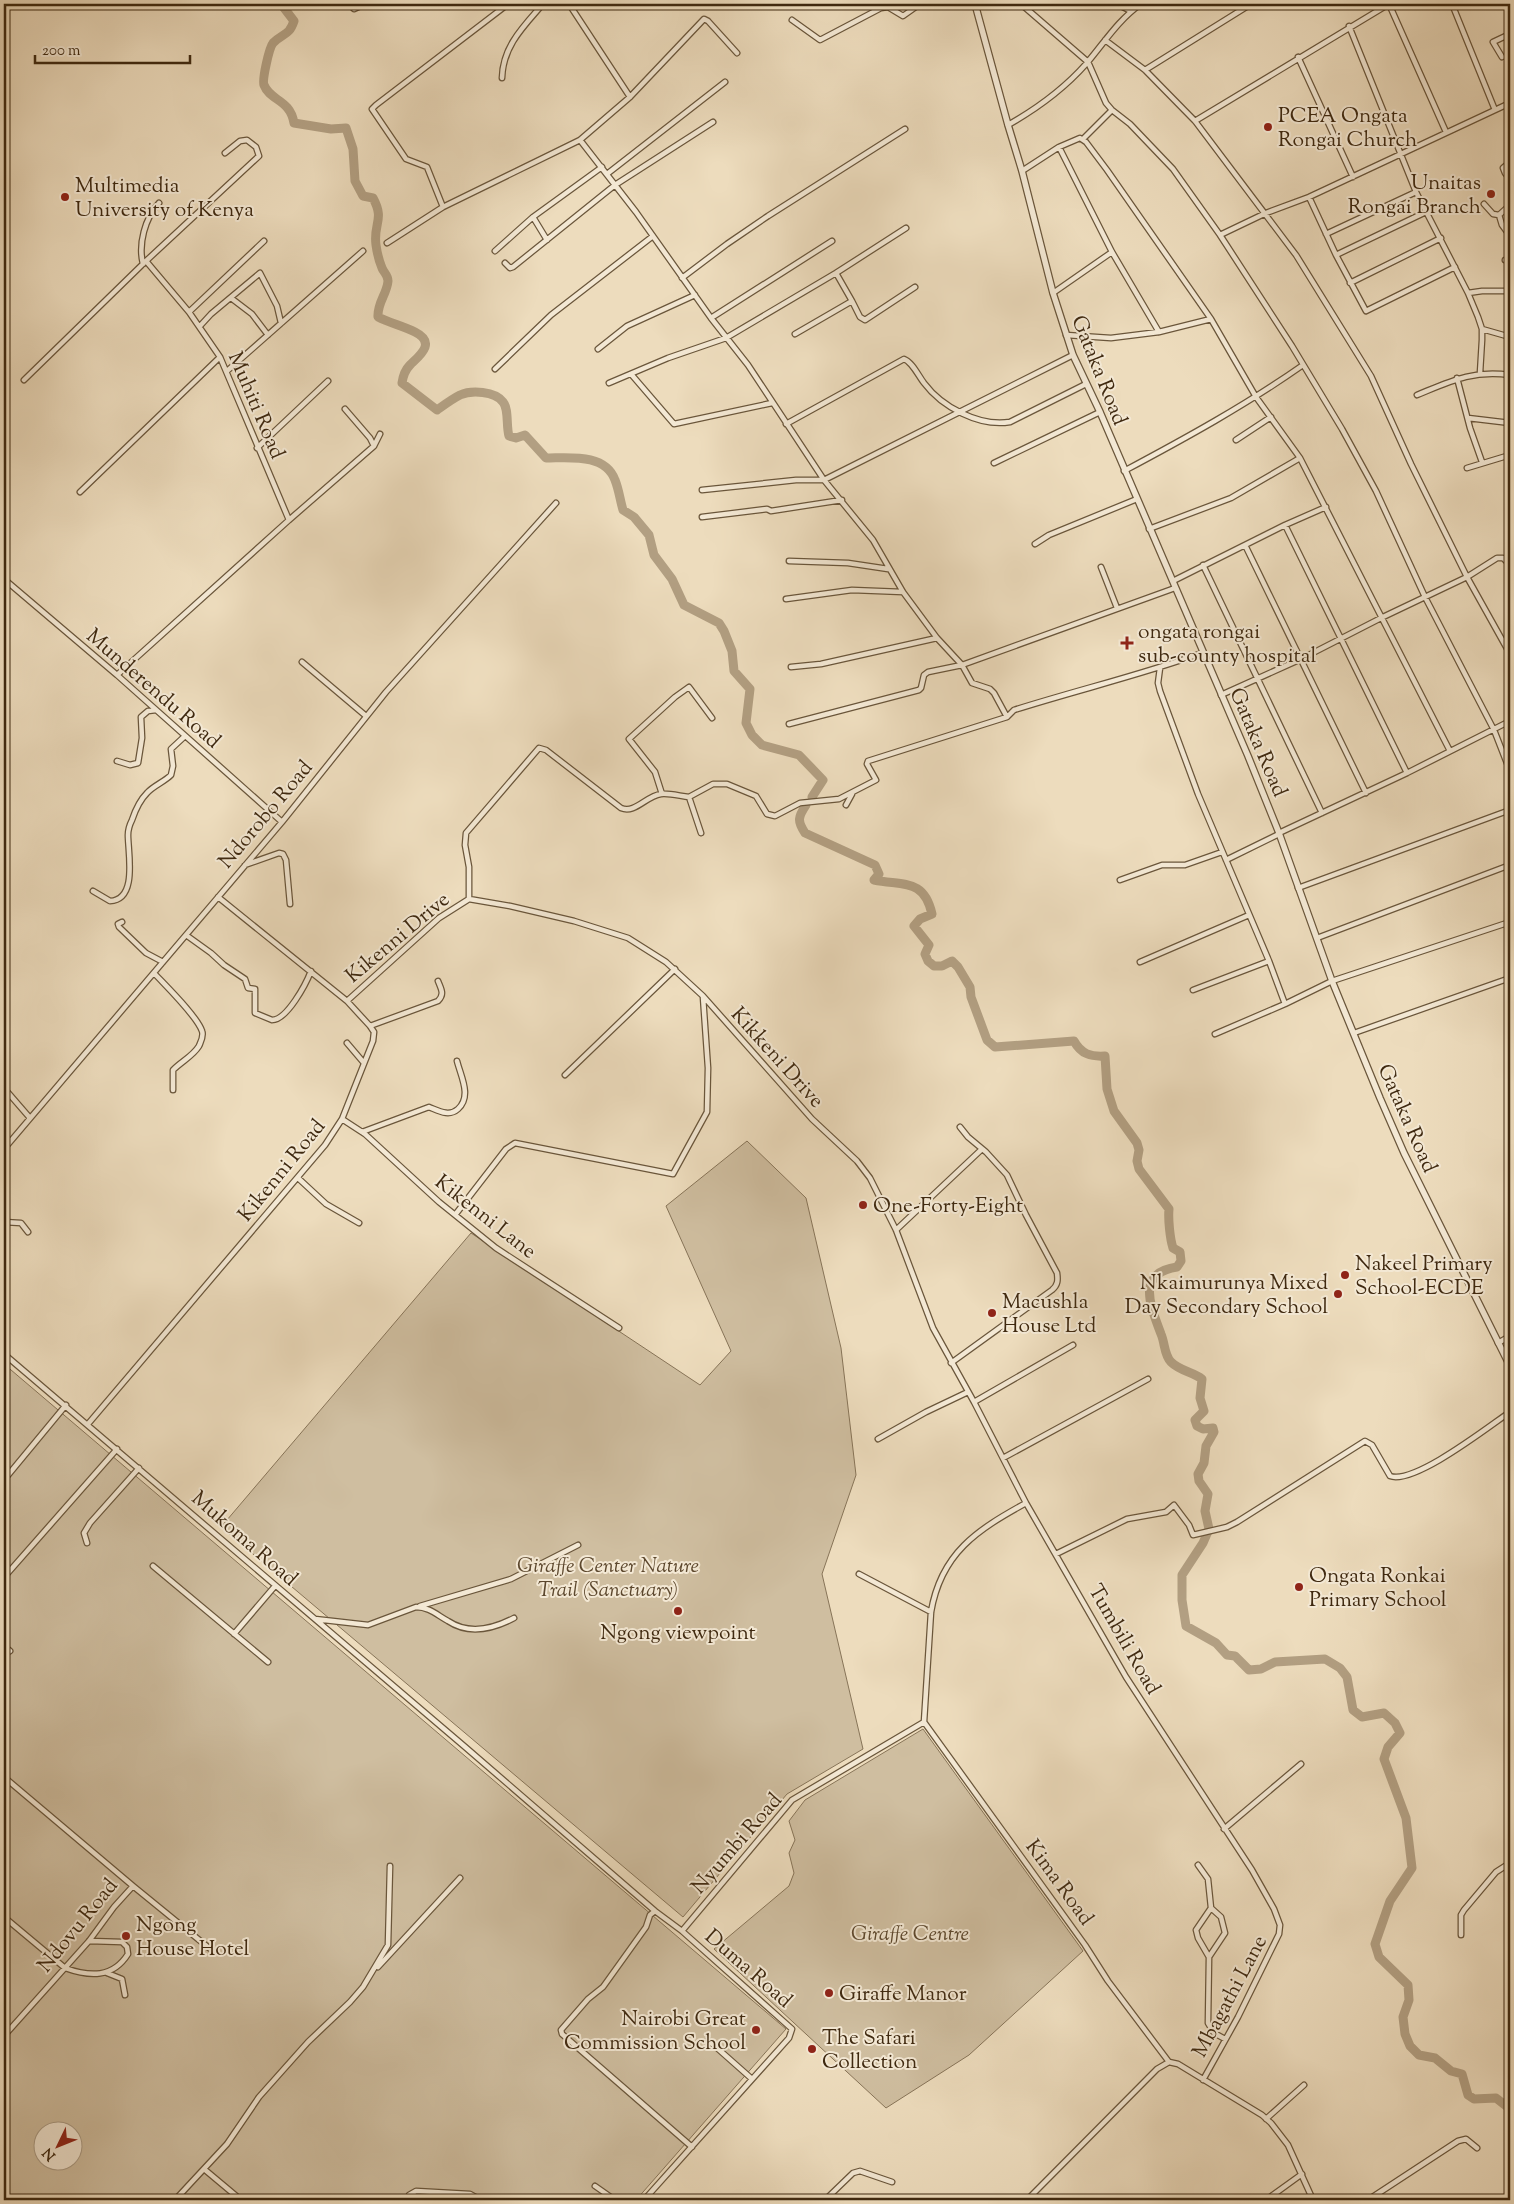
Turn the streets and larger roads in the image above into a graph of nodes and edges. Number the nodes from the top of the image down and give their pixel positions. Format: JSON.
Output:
{"nodes":[{"id":1,"x":349,"y":4,"type":"edge"},
{"id":2,"x":365,"y":4,"type":"edge"},
{"id":3,"x":508,"y":4,"type":"edge"},
{"id":4,"x":543,"y":4,"type":"edge"},
{"id":5,"x":569,"y":4,"type":"edge"},
{"id":6,"x":920,"y":4,"type":"edge"},
{"id":7,"x":975,"y":4,"type":"edge"},
{"id":8,"x":1021,"y":4,"type":"edge"},
{"id":9,"x":1117,"y":4,"type":"edge"},
{"id":10,"x":1141,"y":4,"type":"edge"},
{"id":11,"x":1250,"y":4,"type":"edge"},
{"id":12,"x":1389,"y":4,"type":"edge"},
{"id":13,"x":1452,"y":4,"type":"edge"},
{"id":14,"x":1131,"y":11,"type":"junction"},
{"id":15,"x":792,"y":20,"type":"dead end"},
{"id":16,"x":1349,"y":26,"type":"junction"},
{"id":17,"x":1510,"y":34,"type":"edge"},
{"id":18,"x":1105,"y":40,"type":"junction"},
{"id":19,"x":737,"y":53,"type":"dead end"},
{"id":20,"x":1298,"y":57,"type":"junction"},
{"id":21,"x":1502,"y":57,"type":"dead end"},
{"id":22,"x":1088,"y":62,"type":"junction"},
{"id":23,"x":1145,"y":70,"type":"junction"},
{"id":24,"x":502,"y":78,"type":"dead end"},
{"id":25,"x":726,"y":82,"type":"dead end"},
{"id":26,"x":630,"y":97,"type":"junction"},
{"id":27,"x":1510,"y":104,"type":"edge"},
{"id":28,"x":1112,"y":110,"type":"junction"},
{"id":29,"x":1495,"y":110,"type":"junction"},
{"id":30,"x":1195,"y":121,"type":"junction"},
{"id":31,"x":713,"y":122,"type":"dead end"},
{"id":32,"x":1008,"y":125,"type":"junction"},
{"id":33,"x":905,"y":129,"type":"dead end"},
{"id":34,"x":1446,"y":132,"type":"junction"},
{"id":35,"x":1083,"y":138,"type":"junction"},
{"id":36,"x":580,"y":140,"type":"junction"},
{"id":37,"x":1060,"y":147,"type":"junction"},
{"id":38,"x":225,"y":153,"type":"dead end"},
{"id":39,"x":1402,"y":154,"type":"junction"},
{"id":40,"x":1510,"y":162,"type":"edge"},
{"id":41,"x":602,"y":167,"type":"junction"},
{"id":42,"x":1022,"y":171,"type":"junction"},
{"id":43,"x":607,"y":174,"type":"junction"},
{"id":44,"x":1353,"y":176,"type":"junction"},
{"id":45,"x":1510,"y":179,"type":"edge"},
{"id":46,"x":615,"y":185,"type":"junction"},
{"id":47,"x":1416,"y":192,"type":"junction"},
{"id":48,"x":1309,"y":197,"type":"junction"},
{"id":49,"x":159,"y":202,"type":"dead end"},
{"id":50,"x":1484,"y":204,"type":"dead end"},
{"id":51,"x":1510,"y":205,"type":"edge"},
{"id":52,"x":443,"y":207,"type":"junction"},
{"id":53,"x":1428,"y":211,"type":"junction"},
{"id":54,"x":1266,"y":213,"type":"junction"},
{"id":55,"x":1499,"y":215,"type":"junction"},
{"id":56,"x":533,"y":217,"type":"junction"},
{"id":57,"x":906,"y":228,"type":"dead end"},
{"id":58,"x":1326,"y":234,"type":"junction"},
{"id":59,"x":1220,"y":235,"type":"junction"},
{"id":60,"x":653,"y":236,"type":"junction"},
{"id":61,"x":1510,"y":236,"type":"edge"},
{"id":62,"x":1441,"y":238,"type":"junction"},
{"id":63,"x":547,"y":240,"type":"junction"},
{"id":64,"x":832,"y":240,"type":"dead end"},
{"id":65,"x":264,"y":241,"type":"dead end"},
{"id":66,"x":387,"y":242,"type":"dead end"},
{"id":67,"x":362,"y":251,"type":"dead end"},
{"id":68,"x":495,"y":251,"type":"dead end"},
{"id":69,"x":1112,"y":252,"type":"junction"},
{"id":70,"x":1336,"y":255,"type":"junction"},
{"id":71,"x":145,"y":263,"type":"junction"},
{"id":72,"x":505,"y":263,"type":"dead end"},
{"id":73,"x":1455,"y":267,"type":"junction"},
{"id":74,"x":836,"y":273,"type":"junction"},
{"id":75,"x":682,"y":278,"type":"junction"},
{"id":76,"x":1350,"y":283,"type":"junction"},
{"id":77,"x":915,"y":288,"type":"dead end"},
{"id":78,"x":1510,"y":291,"type":"edge"},
{"id":79,"x":1053,"y":293,"type":"junction"},
{"id":80,"x":1468,"y":293,"type":"junction"},
{"id":81,"x":695,"y":295,"type":"junction"},
{"id":82,"x":231,"y":298,"type":"junction"},
{"id":83,"x":852,"y":300,"type":"junction"},
{"id":84,"x":189,"y":312,"type":"junction"},
{"id":85,"x":711,"y":318,"type":"junction"},
{"id":86,"x":1211,"y":319,"type":"junction"},
{"id":87,"x":281,"y":323,"type":"junction"},
{"id":88,"x":200,"y":326,"type":"junction"},
{"id":89,"x":1482,"y":329,"type":"junction"},
{"id":90,"x":1159,"y":332,"type":"junction"},
{"id":91,"x":795,"y":334,"type":"dead end"},
{"id":92,"x":268,"y":335,"type":"junction"},
{"id":93,"x":1066,"y":335,"type":"junction"},
{"id":94,"x":1510,"y":337,"type":"edge"},
{"id":95,"x":726,"y":338,"type":"junction"},
{"id":96,"x":598,"y":349,"type":"dead end"},
{"id":97,"x":1073,"y":355,"type":"junction"},
{"id":98,"x":220,"y":357,"type":"junction"},
{"id":99,"x":1303,"y":365,"type":"junction"},
{"id":100,"x":496,"y":369,"type":"dead end"},
{"id":101,"x":227,"y":371,"type":"junction"},
{"id":102,"x":1480,"y":373,"type":"junction"},
{"id":103,"x":631,"y":374,"type":"junction"},
{"id":104,"x":1510,"y":375,"type":"edge"},
{"id":105,"x":1457,"y":378,"type":"junction"},
{"id":106,"x":24,"y":380,"type":"dead end"},
{"id":107,"x":328,"y":381,"type":"dead end"},
{"id":108,"x":609,"y":383,"type":"dead end"},
{"id":109,"x":1086,"y":384,"type":"junction"},
{"id":110,"x":1417,"y":395,"type":"dead end"},
{"id":111,"x":1256,"y":398,"type":"junction"},
{"id":112,"x":772,"y":403,"type":"junction"},
{"id":113,"x":345,"y":409,"type":"dead end"},
{"id":114,"x":959,"y":412,"type":"junction"},
{"id":115,"x":1100,"y":412,"type":"junction"},
{"id":116,"x":1271,"y":418,"type":"junction"},
{"id":117,"x":1468,"y":418,"type":"junction"},
{"id":118,"x":1510,"y":422,"type":"edge"},
{"id":119,"x":786,"y":424,"type":"junction"},
{"id":120,"x":380,"y":434,"type":"dead end"},
{"id":121,"x":1236,"y":440,"type":"dead end"},
{"id":122,"x":374,"y":446,"type":"junction"},
{"id":123,"x":257,"y":448,"type":"junction"},
{"id":124,"x":1510,"y":455,"type":"edge"},
{"id":125,"x":1300,"y":458,"type":"junction"},
{"id":126,"x":1482,"y":462,"type":"junction"},
{"id":127,"x":994,"y":463,"type":"dead end"},
{"id":128,"x":1467,"y":468,"type":"dead end"},
{"id":129,"x":1124,"y":471,"type":"junction"},
{"id":130,"x":824,"y":480,"type":"junction"},
{"id":131,"x":702,"y":490,"type":"dead end"},
{"id":132,"x":80,"y":492,"type":"dead end"},
{"id":133,"x":1137,"y":499,"type":"junction"},
{"id":134,"x":842,"y":500,"type":"junction"},
{"id":135,"x":556,"y":503,"type":"dead end"},
{"id":136,"x":1326,"y":507,"type":"junction"},
{"id":137,"x":702,"y":517,"type":"dead end"},
{"id":138,"x":290,"y":520,"type":"junction"},
{"id":139,"x":1286,"y":524,"type":"junction"},
{"id":140,"x":1149,"y":529,"type":"junction"},
{"id":141,"x":1035,"y":544,"type":"dead end"},
{"id":142,"x":1245,"y":545,"type":"junction"},
{"id":143,"x":789,"y":561,"type":"dead end"},
{"id":144,"x":1203,"y":565,"type":"junction"},
{"id":145,"x":1510,"y":565,"type":"edge"},
{"id":146,"x":1101,"y":567,"type":"dead end"},
{"id":147,"x":888,"y":569,"type":"junction"},
{"id":148,"x":1467,"y":577,"type":"junction"},
{"id":149,"x":4,"y":580,"type":"edge"},
{"id":150,"x":1174,"y":584,"type":"junction"},
{"id":151,"x":903,"y":592,"type":"junction"},
{"id":152,"x":1425,"y":597,"type":"junction"},
{"id":153,"x":786,"y":599,"type":"dead end"},
{"id":154,"x":1117,"y":608,"type":"junction"},
{"id":155,"x":1383,"y":617,"type":"junction"},
{"id":156,"x":937,"y":638,"type":"junction"},
{"id":157,"x":1342,"y":638,"type":"junction"},
{"id":158,"x":1202,"y":653,"type":"junction"},
{"id":159,"x":1510,"y":654,"type":"edge"},
{"id":160,"x":1301,"y":659,"type":"junction"},
{"id":161,"x":302,"y":662,"type":"dead end"},
{"id":162,"x":962,"y":664,"type":"junction"},
{"id":163,"x":791,"y":667,"type":"dead end"},
{"id":164,"x":1160,"y":668,"type":"junction"},
{"id":165,"x":117,"y":675,"type":"junction"},
{"id":166,"x":1257,"y":678,"type":"junction"},
{"id":167,"x":1221,"y":695,"type":"junction"},
{"id":168,"x":156,"y":710,"type":"junction"},
{"id":169,"x":366,"y":716,"type":"junction"},
{"id":170,"x":1007,"y":717,"type":"junction"},
{"id":171,"x":712,"y":718,"type":"dead end"},
{"id":172,"x":1510,"y":721,"type":"edge"},
{"id":173,"x":789,"y":724,"type":"dead end"},
{"id":174,"x":1494,"y":730,"type":"junction"},
{"id":175,"x":185,"y":736,"type":"junction"},
{"id":176,"x":1450,"y":751,"type":"junction"},
{"id":177,"x":117,"y":761,"type":"dead end"},
{"id":178,"x":1510,"y":771,"type":"edge"},
{"id":179,"x":1407,"y":773,"type":"junction"},
{"id":180,"x":853,"y":792,"type":"junction"},
{"id":181,"x":1366,"y":793,"type":"junction"},
{"id":182,"x":662,"y":794,"type":"junction"},
{"id":183,"x":689,"y":797,"type":"junction"},
{"id":184,"x":846,"y":805,"type":"dead end"},
{"id":185,"x":1510,"y":810,"type":"edge"},
{"id":186,"x":1322,"y":814,"type":"junction"},
{"id":187,"x":282,"y":822,"type":"junction"},
{"id":188,"x":701,"y":833,"type":"dead end"},
{"id":189,"x":1279,"y":834,"type":"junction"},
{"id":190,"x":1222,"y":852,"type":"junction"},
{"id":191,"x":1226,"y":860,"type":"junction"},
{"id":192,"x":244,"y":865,"type":"junction"},
{"id":193,"x":1510,"y":865,"type":"edge"},
{"id":194,"x":1120,"y":880,"type":"dead end"},
{"id":195,"x":1298,"y":888,"type":"junction"},
{"id":196,"x":93,"y":891,"type":"dead end"},
{"id":197,"x":218,"y":897,"type":"junction"},
{"id":198,"x":469,"y":899,"type":"junction"},
{"id":199,"x":290,"y":904,"type":"dead end"},
{"id":200,"x":1249,"y":915,"type":"junction"},
{"id":201,"x":122,"y":922,"type":"dead end"},
{"id":202,"x":1510,"y":922,"type":"edge"},
{"id":203,"x":186,"y":935,"type":"junction"},
{"id":204,"x":1317,"y":938,"type":"junction"},
{"id":205,"x":1269,"y":960,"type":"junction"},
{"id":206,"x":163,"y":962,"type":"junction"},
{"id":207,"x":1140,"y":962,"type":"dead end"},
{"id":208,"x":675,"y":969,"type":"junction"},
{"id":209,"x":311,"y":971,"type":"junction"},
{"id":210,"x":154,"y":973,"type":"junction"},
{"id":211,"x":1510,"y":978,"type":"edge"},
{"id":212,"x":438,"y":980,"type":"dead end"},
{"id":213,"x":1332,"y":981,"type":"junction"},
{"id":214,"x":1192,"y":990,"type":"dead end"},
{"id":215,"x":703,"y":996,"type":"junction"},
{"id":216,"x":347,"y":1001,"type":"junction"},
{"id":217,"x":1285,"y":1004,"type":"junction"},
{"id":218,"x":370,"y":1026,"type":"junction"},
{"id":219,"x":1354,"y":1033,"type":"junction"},
{"id":220,"x":1215,"y":1034,"type":"dead end"},
{"id":221,"x":347,"y":1043,"type":"dead end"},
{"id":222,"x":457,"y":1061,"type":"dead end"},
{"id":223,"x":364,"y":1063,"type":"junction"},
{"id":224,"x":565,"y":1075,"type":"dead end"},
{"id":225,"x":4,"y":1088,"type":"edge"},
{"id":226,"x":173,"y":1090,"type":"dead end"},
{"id":227,"x":30,"y":1118,"type":"junction"},
{"id":228,"x":342,"y":1119,"type":"junction"},
{"id":229,"x":960,"y":1127,"type":"dead end"},
{"id":230,"x":362,"y":1132,"type":"junction"},
{"id":231,"x":4,"y":1149,"type":"edge"},
{"id":232,"x":982,"y":1149,"type":"junction"},
{"id":233,"x":298,"y":1178,"type":"junction"},
{"id":234,"x":456,"y":1215,"type":"junction"},
{"id":235,"x":4,"y":1222,"type":"edge"},
{"id":236,"x":359,"y":1223,"type":"dead end"},
{"id":237,"x":896,"y":1230,"type":"junction"},
{"id":238,"x":28,"y":1232,"type":"dead end"},
{"id":239,"x":619,"y":1328,"type":"dead end"},
{"id":240,"x":1510,"y":1336,"type":"edge"},
{"id":241,"x":1498,"y":1343,"type":"junction"},
{"id":242,"x":1073,"y":1345,"type":"dead end"},
{"id":243,"x":4,"y":1354,"type":"edge"},
{"id":244,"x":951,"y":1363,"type":"junction"},
{"id":245,"x":1510,"y":1366,"type":"edge"},
{"id":246,"x":1148,"y":1379,"type":"dead end"},
{"id":247,"x":968,"y":1392,"type":"junction"},
{"id":248,"x":974,"y":1402,"type":"junction"},
{"id":249,"x":66,"y":1406,"type":"junction"},
{"id":250,"x":1510,"y":1412,"type":"edge"},
{"id":251,"x":88,"y":1424,"type":"junction"},
{"id":252,"x":878,"y":1439,"type":"dead end"},
{"id":253,"x":118,"y":1449,"type":"junction"},
{"id":254,"x":1003,"y":1458,"type":"junction"},
{"id":255,"x":139,"y":1468,"type":"junction"},
{"id":256,"x":4,"y":1480,"type":"edge"},
{"id":257,"x":1026,"y":1503,"type":"junction"},
{"id":258,"x":87,"y":1543,"type":"dead end"},
{"id":259,"x":578,"y":1545,"type":"dead end"},
{"id":260,"x":1056,"y":1554,"type":"junction"},
{"id":261,"x":153,"y":1566,"type":"dead end"},
{"id":262,"x":7,"y":1574,"type":"dead end"},
{"id":263,"x":858,"y":1574,"type":"dead end"},
{"id":264,"x":275,"y":1586,"type":"junction"},
{"id":265,"x":416,"y":1607,"type":"junction"},
{"id":266,"x":931,"y":1612,"type":"junction"},
{"id":267,"x":514,"y":1618,"type":"dead end"},
{"id":268,"x":314,"y":1619,"type":"junction"},
{"id":269,"x":234,"y":1634,"type":"junction"},
{"id":270,"x":4,"y":1646,"type":"edge"},
{"id":271,"x":10,"y":1651,"type":"dead end"},
{"id":272,"x":268,"y":1662,"type":"dead end"},
{"id":273,"x":924,"y":1722,"type":"junction"},
{"id":274,"x":1301,"y":1764,"type":"dead end"},
{"id":275,"x":4,"y":1777,"type":"edge"},
{"id":276,"x":1224,"y":1829,"type":"junction"},
{"id":277,"x":1510,"y":1863,"type":"edge"},
{"id":278,"x":1198,"y":1865,"type":"dead end"},
{"id":279,"x":390,"y":1866,"type":"dead end"},
{"id":280,"x":460,"y":1878,"type":"dead end"},
{"id":281,"x":133,"y":1886,"type":"junction"},
{"id":282,"x":1211,"y":1908,"type":"junction"},
{"id":283,"x":655,"y":1911,"type":"junction"},
{"id":284,"x":4,"y":1917,"type":"edge"},
{"id":285,"x":1280,"y":1925,"type":"joint"},
{"id":286,"x":682,"y":1931,"type":"junction"},
{"id":287,"x":1461,"y":1935,"type":"dead end"},
{"id":288,"x":90,"y":1941,"type":"junction"},
{"id":289,"x":209,"y":1948,"type":"dead end"},
{"id":290,"x":1209,"y":1957,"type":"junction"},
{"id":291,"x":65,"y":1968,"type":"junction"},
{"id":292,"x":107,"y":1973,"type":"junction"},
{"id":293,"x":370,"y":1976,"type":"junction"},
{"id":294,"x":125,"y":1995,"type":"dead end"},
{"id":295,"x":6,"y":2029,"type":"edge"},
{"id":296,"x":4,"y":2036,"type":"edge"},
{"id":297,"x":1225,"y":2039,"type":"junction"},
{"id":298,"x":708,"y":2040,"type":"dead end"},
{"id":299,"x":1169,"y":2062,"type":"junction"},
{"id":300,"x":752,"y":2079,"type":"junction"},
{"id":301,"x":1203,"y":2080,"type":"junction"},
{"id":302,"x":1304,"y":2085,"type":"dead end"},
{"id":303,"x":1266,"y":2119,"type":"junction"},
{"id":304,"x":692,"y":2147,"type":"junction"},
{"id":305,"x":1477,"y":2148,"type":"dead end"},
{"id":306,"x":204,"y":2169,"type":"junction"},
{"id":307,"x":1302,"y":2174,"type":"junction"},
{"id":308,"x":892,"y":2182,"type":"dead end"},
{"id":309,"x":595,"y":2186,"type":"dead end"},
{"id":310,"x":175,"y":2200,"type":"edge"},
{"id":311,"x":241,"y":2200,"type":"edge"},
{"id":312,"x":407,"y":2200,"type":"edge"},
{"id":313,"x":481,"y":2200,"type":"edge"},
{"id":314,"x":615,"y":2200,"type":"edge"},
{"id":315,"x":644,"y":2200,"type":"edge"},
{"id":316,"x":825,"y":2200,"type":"edge"},
{"id":317,"x":1027,"y":2200,"type":"edge"},
{"id":318,"x":1266,"y":2200,"type":"edge"},
{"id":319,"x":1313,"y":2200,"type":"edge"},
{"id":320,"x":1368,"y":2200,"type":"edge"}],
"edges":[{"from":1,"to":2,"type":"street"},
{"from":3,"to":52,"type":"street"},
{"from":4,"to":24,"type":"street"},
{"from":5,"to":26,"type":"street"},
{"from":6,"to":15,"type":"street"},
{"from":7,"to":32,"type":"street","name":"Gataka Road"},
{"from":8,"to":22,"type":"street"},
{"from":9,"to":14,"type":"street"},
{"from":10,"to":14,"type":"street"},
{"from":11,"to":23,"type":"street"},
{"from":12,"to":16,"type":"street"},
{"from":12,"to":34,"type":"street"},
{"from":13,"to":29,"type":"street"},
{"from":14,"to":18,"type":"street"},
{"from":16,"to":20,"type":"street"},
{"from":16,"to":39,"type":"street"},
{"from":17,"to":21,"type":"street"},
{"from":18,"to":22,"type":"street"},
{"from":18,"to":23,"type":"street"},
{"from":19,"to":26,"type":"street"},
{"from":20,"to":30,"type":"street"},
{"from":20,"to":44,"type":"street"},
{"from":22,"to":28,"type":"street"},
{"from":22,"to":32,"type":"street"},
{"from":23,"to":30,"type":"street"},
{"from":25,"to":43,"type":"street"},
{"from":26,"to":36,"type":"street"},
{"from":27,"to":29,"type":"street"},
{"from":28,"to":35,"type":"street"},
{"from":28,"to":59,"type":"street"},
{"from":29,"to":34,"type":"street"},
{"from":30,"to":54,"type":"street"},
{"from":31,"to":46,"type":"street"},
{"from":32,"to":42,"type":"street","name":"Gataka Road"},
{"from":33,"to":75,"type":"street"},
{"from":34,"to":39,"type":"street"},
{"from":35,"to":37,"type":"street"},
{"from":35,"to":86,"type":"street"},
{"from":36,"to":41,"type":"street"},
{"from":36,"to":52,"type":"street"},
{"from":37,"to":42,"type":"street"},
{"from":37,"to":69,"type":"street"},
{"from":38,"to":71,"type":"street"},
{"from":39,"to":44,"type":"street"},
{"from":39,"to":47,"type":"street"},
{"from":40,"to":45,"type":"street"},
{"from":41,"to":43,"type":"street"},
{"from":41,"to":56,"type":"street"},
{"from":42,"to":79,"type":"street","name":"Gataka Road"},
{"from":43,"to":46,"type":"street"},
{"from":44,"to":48,"type":"street"},
{"from":46,"to":60,"type":"street"},
{"from":46,"to":63,"type":"street"},
{"from":47,"to":53,"type":"street"},
{"from":47,"to":58,"type":"street"},
{"from":48,"to":54,"type":"street"},
{"from":48,"to":58,"type":"street"},
{"from":49,"to":71,"type":"street"},
{"from":50,"to":55,"type":"street"},
{"from":51,"to":55,"type":"street"},
{"from":52,"to":66,"type":"street"},
{"from":53,"to":62,"type":"street"},
{"from":53,"to":70,"type":"street"},
{"from":54,"to":59,"type":"street"},
{"from":54,"to":148,"type":"street"},
{"from":55,"to":61,"type":"street"},
{"from":56,"to":63,"type":"street"},
{"from":56,"to":68,"type":"street"},
{"from":57,"to":74,"type":"street"},
{"from":58,"to":70,"type":"street"},
{"from":59,"to":99,"type":"street"},
{"from":60,"to":75,"type":"street"},
{"from":60,"to":100,"type":"street"},
{"from":62,"to":73,"type":"street"},
{"from":62,"to":76,"type":"street"},
{"from":63,"to":72,"type":"street"},
{"from":64,"to":85,"type":"street"},
{"from":65,"to":84,"type":"street"},
{"from":67,"to":87,"type":"street"},
{"from":69,"to":79,"type":"street"},
{"from":69,"to":90,"type":"street"},
{"from":70,"to":76,"type":"street"},
{"from":71,"to":84,"type":"street","name":"Muhiti Road"},
{"from":71,"to":106,"type":"street"},
{"from":73,"to":76,"type":"street"},
{"from":73,"to":80,"type":"street"},
{"from":74,"to":83,"type":"street"},
{"from":74,"to":95,"type":"street"},
{"from":75,"to":81,"type":"street"},
{"from":77,"to":83,"type":"street"},
{"from":78,"to":80,"type":"street"},
{"from":79,"to":93,"type":"street","name":"Gataka Road"},
{"from":80,"to":89,"type":"street"},
{"from":81,"to":85,"type":"street"},
{"from":81,"to":96,"type":"street"},
{"from":82,"to":87,"type":"street"},
{"from":82,"to":88,"type":"street"},
{"from":82,"to":92,"type":"street"},
{"from":83,"to":91,"type":"street"},
{"from":84,"to":88,"type":"street","name":"Muhiti Road"},
{"from":85,"to":95,"type":"street"},
{"from":86,"to":90,"type":"street"},
{"from":86,"to":111,"type":"street"},
{"from":87,"to":92,"type":"street"},
{"from":88,"to":98,"type":"street","name":"Muhiti Road"},
{"from":89,"to":94,"type":"street"},
{"from":89,"to":102,"type":"street"},
{"from":90,"to":93,"type":"street"},
{"from":92,"to":101,"type":"street"},
{"from":93,"to":97,"type":"street","name":"Gataka Road"},
{"from":95,"to":103,"type":"street"},
{"from":95,"to":112,"type":"street"},
{"from":97,"to":109,"type":"street","name":"Gataka Road"},
{"from":97,"to":114,"type":"street"},
{"from":98,"to":101,"type":"street","name":"Muhiti Road"},
{"from":98,"to":132,"type":"street"},
{"from":99,"to":111,"type":"street"},
{"from":99,"to":152,"type":"street"},
{"from":101,"to":123,"type":"street","name":"Muhiti Road"},
{"from":102,"to":104,"type":"street"},
{"from":102,"to":105,"type":"street"},
{"from":103,"to":108,"type":"street"},
{"from":103,"to":112,"type":"street"},
{"from":105,"to":110,"type":"street"},
{"from":105,"to":117,"type":"street"},
{"from":107,"to":123,"type":"street"},
{"from":109,"to":114,"type":"street"},
{"from":109,"to":115,"type":"street","name":"Gataka Road"},
{"from":111,"to":116,"type":"street"},
{"from":111,"to":129,"type":"street"},
{"from":112,"to":119,"type":"street"},
{"from":113,"to":122,"type":"street"},
{"from":114,"to":119,"type":"street"},
{"from":114,"to":130,"type":"street"},
{"from":115,"to":127,"type":"street"},
{"from":115,"to":129,"type":"street","name":"Gataka Road"},
{"from":116,"to":121,"type":"street"},
{"from":116,"to":125,"type":"street"},
{"from":117,"to":118,"type":"street"},
{"from":117,"to":126,"type":"street"},
{"from":119,"to":130,"type":"street"},
{"from":120,"to":122,"type":"street"},
{"from":122,"to":138,"type":"street"},
{"from":123,"to":138,"type":"street","name":"Muhiti Road"},
{"from":124,"to":126,"type":"street"},
{"from":125,"to":136,"type":"street"},
{"from":125,"to":140,"type":"street"},
{"from":126,"to":128,"type":"street"},
{"from":129,"to":133,"type":"street","name":"Gataka Road"},
{"from":130,"to":131,"type":"street"},
{"from":130,"to":134,"type":"street"},
{"from":133,"to":140,"type":"street","name":"Gataka Road"},
{"from":133,"to":141,"type":"street"},
{"from":134,"to":137,"type":"street"},
{"from":134,"to":147,"type":"street"},
{"from":135,"to":169,"type":"street","name":"Ndorobo Road"},
{"from":136,"to":139,"type":"street"},
{"from":136,"to":155,"type":"street"},
{"from":138,"to":165,"type":"street"},
{"from":139,"to":142,"type":"street"},
{"from":139,"to":157,"type":"street"},
{"from":140,"to":150,"type":"street","name":"Gataka Road"},
{"from":142,"to":144,"type":"street"},
{"from":142,"to":160,"type":"street"},
{"from":143,"to":147,"type":"street"},
{"from":144,"to":150,"type":"street"},
{"from":144,"to":166,"type":"street"},
{"from":145,"to":148,"type":"street"},
{"from":146,"to":154,"type":"street"},
{"from":147,"to":151,"type":"street"},
{"from":148,"to":152,"type":"street"},
{"from":148,"to":159,"type":"street"},
{"from":149,"to":165,"type":"street","name":"Munderendu Road"},
{"from":150,"to":154,"type":"street"},
{"from":150,"to":158,"type":"street","name":"Gataka Road"},
{"from":151,"to":153,"type":"street"},
{"from":151,"to":156,"type":"street"},
{"from":152,"to":155,"type":"street"},
{"from":152,"to":174,"type":"street"},
{"from":154,"to":162,"type":"street"},
{"from":155,"to":157,"type":"street"},
{"from":155,"to":176,"type":"street"},
{"from":156,"to":162,"type":"street"},
{"from":156,"to":163,"type":"street"},
{"from":157,"to":160,"type":"street"},
{"from":157,"to":179,"type":"street"},
{"from":158,"to":164,"type":"street"},
{"from":158,"to":167,"type":"street","name":"Gataka Road"},
{"from":160,"to":166,"type":"street"},
{"from":160,"to":181,"type":"street"},
{"from":161,"to":169,"type":"street"},
{"from":162,"to":170,"type":"street"},
{"from":162,"to":173,"type":"street"},
{"from":164,"to":170,"type":"street"},
{"from":164,"to":190,"type":"street"},
{"from":165,"to":168,"type":"street","name":"Munderendu Road"},
{"from":166,"to":167,"type":"street"},
{"from":166,"to":186,"type":"street"},
{"from":167,"to":189,"type":"street","name":"Gataka Road"},
{"from":168,"to":175,"type":"street","name":"Munderendu Road"},
{"from":168,"to":177,"type":"street"},
{"from":169,"to":187,"type":"street","name":"Ndorobo Road"},
{"from":170,"to":180,"type":"street"},
{"from":171,"to":182,"type":"street"},
{"from":172,"to":174,"type":"street"},
{"from":174,"to":176,"type":"street"},
{"from":174,"to":178,"type":"street"},
{"from":175,"to":187,"type":"street","name":"Munderendu Road"},
{"from":175,"to":196,"type":"street"},
{"from":176,"to":179,"type":"street"},
{"from":179,"to":181,"type":"street"},
{"from":180,"to":183,"type":"street"},
{"from":180,"to":184,"type":"street"},
{"from":181,"to":186,"type":"street"},
{"from":182,"to":183,"type":"street"},
{"from":182,"to":198,"type":"street"},
{"from":183,"to":188,"type":"street"},
{"from":185,"to":195,"type":"street"},
{"from":186,"to":189,"type":"street"},
{"from":187,"to":192,"type":"street","name":"Ndorobo Road"},
{"from":189,"to":191,"type":"street"},
{"from":189,"to":195,"type":"street","name":"Gataka Road"},
{"from":190,"to":191,"type":"street"},
{"from":190,"to":194,"type":"street"},
{"from":191,"to":200,"type":"street"},
{"from":192,"to":197,"type":"street","name":"Ndorobo Road"},
{"from":192,"to":199,"type":"street"},
{"from":193,"to":204,"type":"street"},
{"from":195,"to":204,"type":"street","name":"Gataka Road"},
{"from":197,"to":203,"type":"street","name":"Ndorobo Road"},
{"from":197,"to":209,"type":"street"},
{"from":198,"to":208,"type":"street","name":"Kikkeni Drive"},
{"from":198,"to":216,"type":"street","name":"Kikenni Drive"},
{"from":200,"to":205,"type":"street"},
{"from":200,"to":207,"type":"street"},
{"from":201,"to":206,"type":"street"},
{"from":202,"to":213,"type":"street"},
{"from":203,"to":206,"type":"street","name":"Ndorobo Road"},
{"from":203,"to":209,"type":"street"},
{"from":204,"to":213,"type":"street","name":"Gataka Road"},
{"from":205,"to":214,"type":"street"},
{"from":205,"to":217,"type":"street"},
{"from":206,"to":210,"type":"street","name":"Ndorobo Road"},
{"from":208,"to":215,"type":"street","name":"Kikkeni Drive"},
{"from":208,"to":224,"type":"street"},
{"from":209,"to":216,"type":"street"},
{"from":210,"to":226,"type":"street"},
{"from":210,"to":227,"type":"street","name":"Ndorobo Road"},
{"from":211,"to":219,"type":"street"},
{"from":212,"to":218,"type":"street"},
{"from":213,"to":217,"type":"street"},
{"from":213,"to":219,"type":"street","name":"Gataka Road"},
{"from":215,"to":234,"type":"street"},
{"from":215,"to":237,"type":"street","name":"Kikkeni Drive"},
{"from":216,"to":218,"type":"street"},
{"from":217,"to":220,"type":"street"},
{"from":218,"to":223,"type":"street","name":"Kikenni Road"},
{"from":219,"to":241,"type":"street","name":"Gataka Road"},
{"from":221,"to":223,"type":"street"},
{"from":222,"to":230,"type":"street"},
{"from":223,"to":228,"type":"street","name":"Kikenni Road"},
{"from":225,"to":227,"type":"street"},
{"from":227,"to":231,"type":"street","name":"Ndorobo Road"},
{"from":228,"to":230,"type":"street","name":"Kikenni Lane"},
{"from":228,"to":233,"type":"street","name":"Kikenni Road"},
{"from":229,"to":232,"type":"street"},
{"from":230,"to":234,"type":"street","name":"Kikenni Lane"},
{"from":232,"to":237,"type":"street"},
{"from":232,"to":244,"type":"street"},
{"from":233,"to":236,"type":"street"},
{"from":233,"to":251,"type":"street","name":"Kikenni Road"},
{"from":234,"to":239,"type":"street","name":"Kikenni Lane"},
{"from":235,"to":238,"type":"street"},
{"from":237,"to":244,"type":"street","name":"Kikkeni Drive"},
{"from":240,"to":241,"type":"street"},
{"from":241,"to":245,"type":"street","name":"Gataka Road"},
{"from":242,"to":248,"type":"street"},
{"from":243,"to":249,"type":"street","name":"Mukoma Road"},
{"from":244,"to":247,"type":"street","name":"Tumbili Road"},
{"from":246,"to":254,"type":"street"},
{"from":247,"to":248,"type":"street","name":"Tumbili Road"},
{"from":247,"to":252,"type":"street"},
{"from":248,"to":254,"type":"street","name":"Tumbili Road"},
{"from":249,"to":251,"type":"street","name":"Mukoma Road"},
{"from":249,"to":256,"type":"street"},
{"from":250,"to":260,"type":"street"},
{"from":251,"to":253,"type":"street","name":"Mukoma Road"},
{"from":253,"to":255,"type":"street","name":"Mukoma Road"},
{"from":253,"to":262,"type":"street"},
{"from":254,"to":257,"type":"street","name":"Tumbili Road"},
{"from":255,"to":258,"type":"street"},
{"from":255,"to":264,"type":"street","name":"Mukoma Road"},
{"from":257,"to":260,"type":"street","name":"Tumbili Road"},
{"from":257,"to":266,"type":"street"},
{"from":259,"to":265,"type":"street"},
{"from":260,"to":276,"type":"street","name":"Tumbili Road"},
{"from":261,"to":269,"type":"street"},
{"from":263,"to":266,"type":"street"},
{"from":264,"to":268,"type":"street","name":"Mukoma Road"},
{"from":264,"to":269,"type":"street"},
{"from":265,"to":267,"type":"street"},
{"from":265,"to":268,"type":"street"},
{"from":266,"to":273,"type":"street"},
{"from":268,"to":283,"type":"street","name":"Mukoma Road"},
{"from":269,"to":272,"type":"street"},
{"from":270,"to":271,"type":"street"},
{"from":273,"to":286,"type":"street","name":"Nyumbi Road"},
{"from":273,"to":299,"type":"street","name":"Kima Road"},
{"from":274,"to":276,"type":"street"},
{"from":275,"to":281,"type":"street","name":"Ndovu Road"},
{"from":276,"to":285,"type":"street","name":"Tumbili Road"},
{"from":277,"to":287,"type":"street"},
{"from":278,"to":282,"type":"street"},
{"from":279,"to":293,"type":"street"},
{"from":280,"to":293,"type":"street"},
{"from":281,"to":288,"type":"street","name":"Ndovu Road"},
{"from":281,"to":289,"type":"street"},
{"from":282,"to":290,"type":"street"},
{"from":282,"to":290,"type":"street"},
{"from":283,"to":286,"type":"street","name":"Duma Road"},
{"from":283,"to":304,"type":"street"},
{"from":284,"to":291,"type":"street"},
{"from":285,"to":297,"type":"street","name":"Mbagathi Lane"},
{"from":286,"to":300,"type":"street","name":"Duma Road"},
{"from":288,"to":291,"type":"street","name":"Ndovu Road"},
{"from":288,"to":292,"type":"street"},
{"from":290,"to":297,"type":"street"},
{"from":291,"to":292,"type":"street"},
{"from":291,"to":295,"type":"street","name":"Ndovu Road"},
{"from":292,"to":294,"type":"street"},
{"from":293,"to":306,"type":"street"},
{"from":295,"to":296,"type":"street","name":"Ndovu Road"},
{"from":297,"to":301,"type":"street","name":"Mbagathi Lane"},
{"from":298,"to":300,"type":"street"},
{"from":299,"to":301,"type":"street"},
{"from":299,"to":317,"type":"street"},
{"from":300,"to":304,"type":"street"},
{"from":301,"to":303,"type":"street"},
{"from":302,"to":303,"type":"street"},
{"from":303,"to":307,"type":"street"},
{"from":304,"to":315,"type":"street"},
{"from":305,"to":320,"type":"street"},
{"from":306,"to":310,"type":"street"},
{"from":306,"to":311,"type":"street"},
{"from":307,"to":318,"type":"street"},
{"from":307,"to":319,"type":"street"},
{"from":308,"to":316,"type":"street"},
{"from":309,"to":314,"type":"street"},
{"from":312,"to":313,"type":"street"}]}
